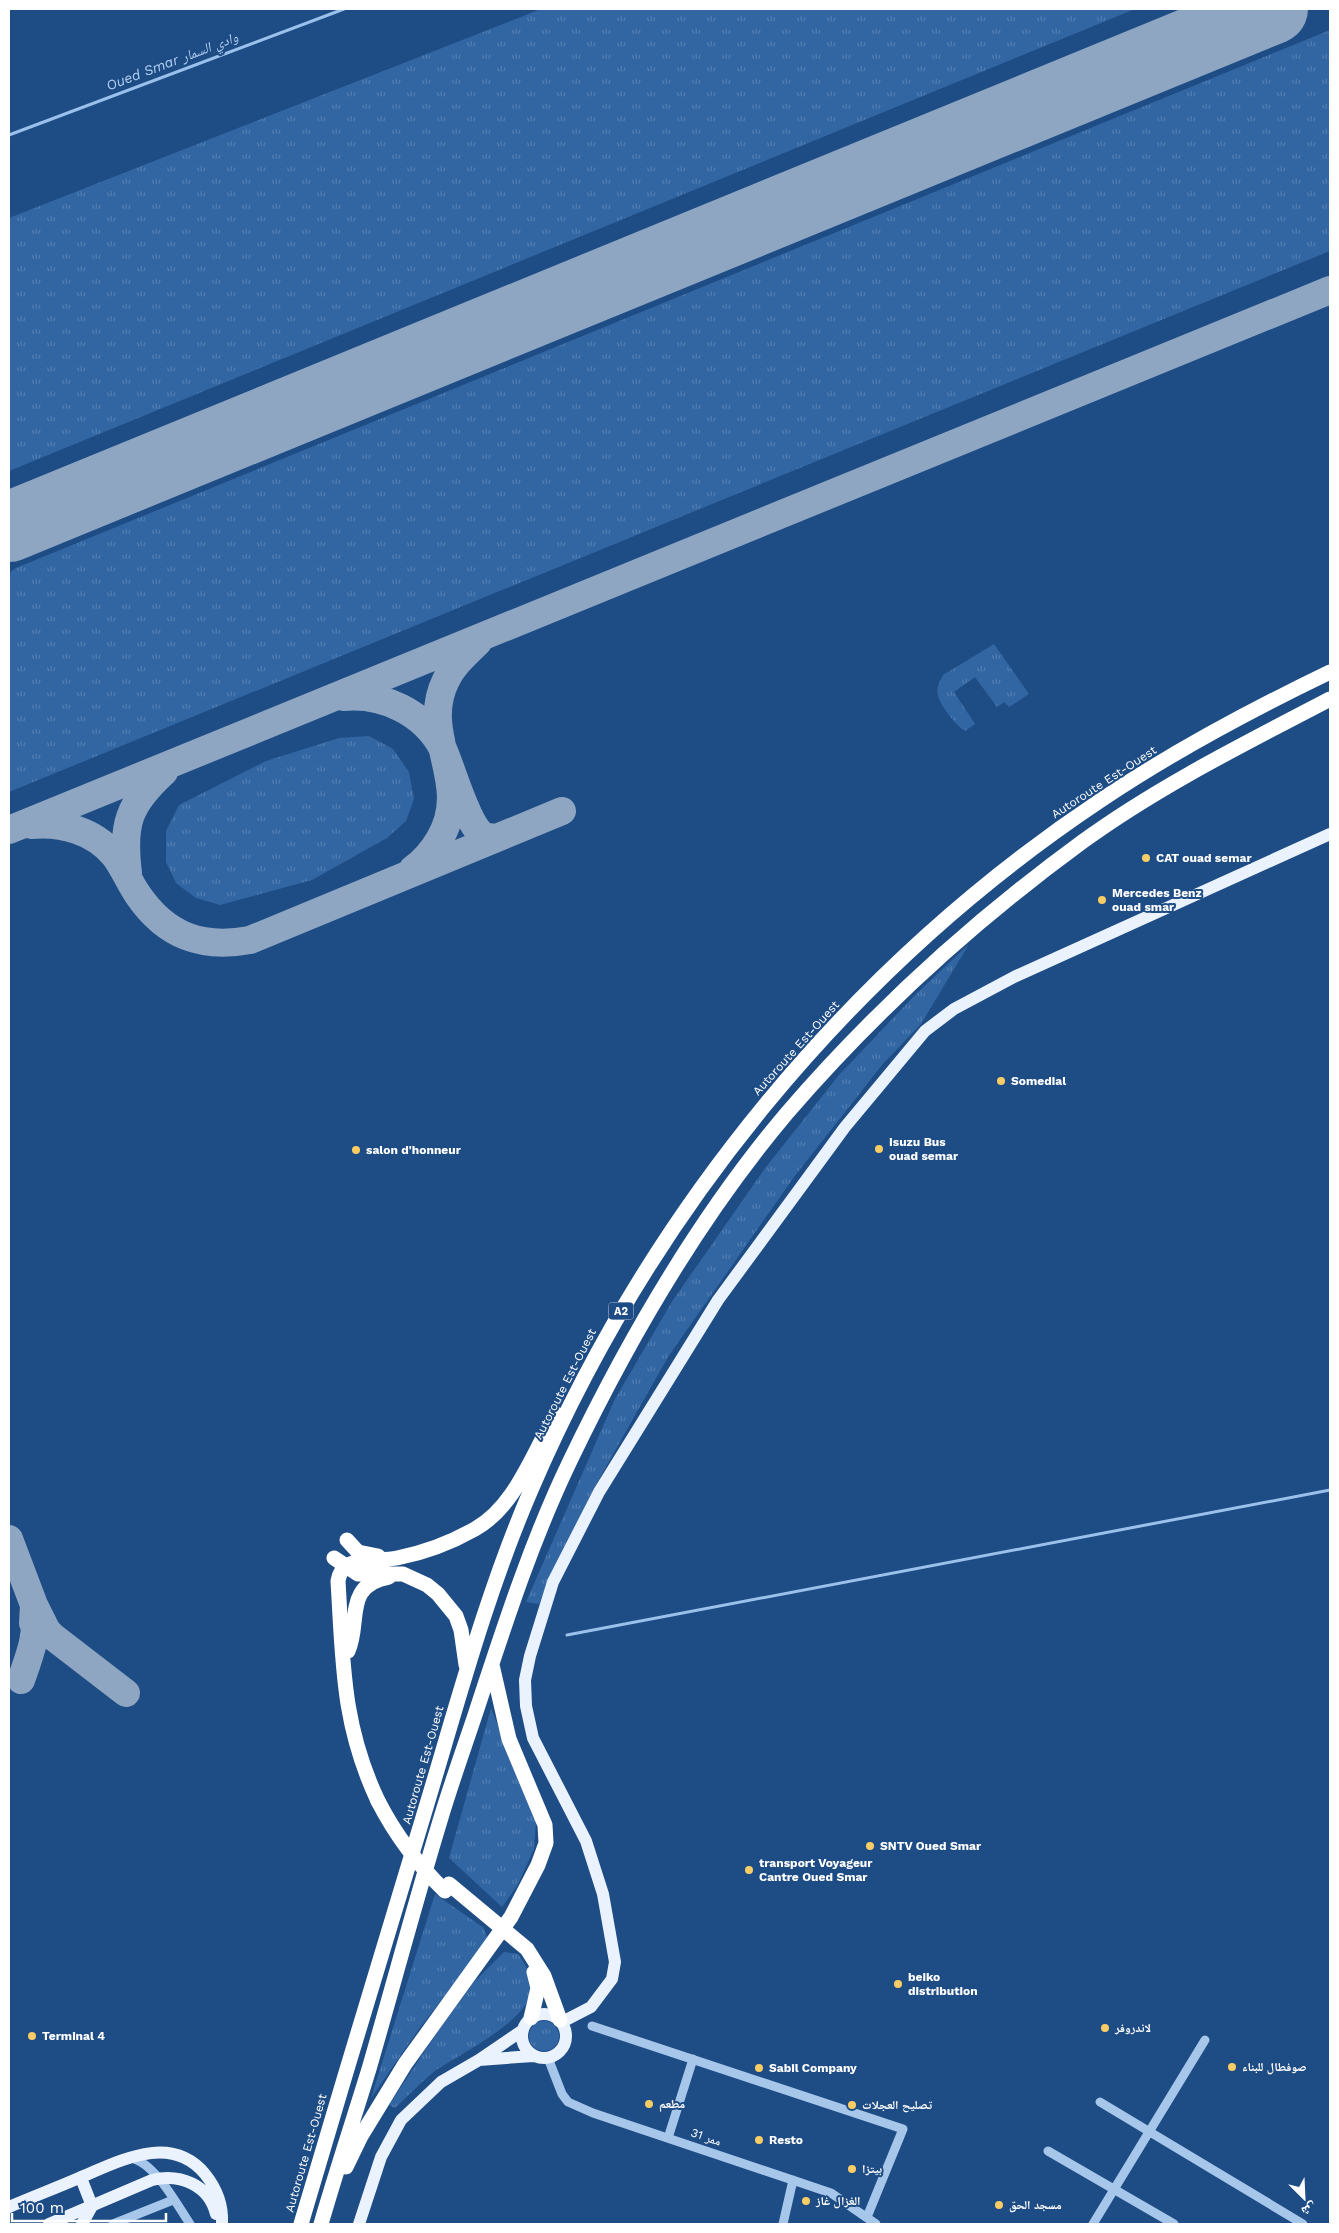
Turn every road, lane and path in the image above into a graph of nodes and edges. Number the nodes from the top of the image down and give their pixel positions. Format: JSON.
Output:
{"nodes":[{"id":1,"x":1330,"y":672,"type":"edge"},
{"id":2,"x":1330,"y":699,"type":"edge"},
{"id":3,"x":1330,"y":834,"type":"edge"},
{"id":4,"x":613,"y":1324,"type":"junction"},
{"id":5,"x":347,"y":1540,"type":"dead end"},
{"id":6,"x":397,"y":1558,"type":"junction"},
{"id":7,"x":340,"y":1562,"type":"junction"},
{"id":8,"x":414,"y":1578,"type":"junction"},
{"id":9,"x":348,"y":1651,"type":"junction"},
{"id":10,"x":492,"y":1662,"type":"junction"},
{"id":11,"x":467,"y":1669,"type":"junction"},
{"id":12,"x":382,"y":1800,"type":"junction"},
{"id":13,"x":502,"y":1931,"type":"junction"},
{"id":14,"x":561,"y":2021,"type":"junction"},
{"id":15,"x":527,"y":2024,"type":"junction"},
{"id":16,"x":592,"y":2026,"type":"dead end"},
{"id":17,"x":1205,"y":2040,"type":"dead end"},
{"id":18,"x":533,"y":2056,"type":"junction"},
{"id":19,"x":548,"y":2058,"type":"junction"},
{"id":20,"x":692,"y":2059,"type":"junction"},
{"id":21,"x":479,"y":2060,"type":"junction"},
{"id":22,"x":1100,"y":2102,"type":"dead end"},
{"id":23,"x":1148,"y":2132,"type":"junction"},
{"id":24,"x":668,"y":2138,"type":"junction"},
{"id":25,"x":1048,"y":2151,"type":"dead end"},
{"id":26,"x":81,"y":2178,"type":"junction"},
{"id":27,"x":793,"y":2180,"type":"junction"},
{"id":28,"x":1114,"y":2188,"type":"junction"},
{"id":29,"x":173,"y":2200,"type":"junction"},
{"id":30,"x":92,"y":2206,"type":"junction"},
{"id":31,"x":9,"y":2207,"type":"edge"},
{"id":32,"x":867,"y":2217,"type":"junction"},
{"id":33,"x":323,"y":2218,"type":"edge"},
{"id":34,"x":49,"y":2224,"type":"edge"},
{"id":35,"x":82,"y":2224,"type":"edge"},
{"id":36,"x":113,"y":2224,"type":"edge"},
{"id":37,"x":190,"y":2224,"type":"edge"},
{"id":38,"x":221,"y":2224,"type":"edge"},
{"id":39,"x":301,"y":2224,"type":"edge"},
{"id":40,"x":359,"y":2224,"type":"edge"},
{"id":41,"x":783,"y":2224,"type":"edge"},
{"id":42,"x":876,"y":2224,"type":"edge"},
{"id":43,"x":1093,"y":2224,"type":"edge"},
{"id":44,"x":1174,"y":2224,"type":"edge"},
{"id":45,"x":1303,"y":2224,"type":"edge"}],
"edges":[{"from":1,"to":4,"type":"highway","name":"Autoroute Est-Ouest","number":"A2"},
{"from":2,"to":10,"type":"highway","number":"A2"},
{"from":3,"to":14,"type":"main road"},
{"from":4,"to":6,"type":"highway"},
{"from":4,"to":11,"type":"highway","name":"Autoroute Est-Ouest","number":"A2"},
{"from":5,"to":6,"type":"highway"},
{"from":6,"to":7,"type":"highway"},
{"from":7,"to":8,"type":"highway"},
{"from":7,"to":9,"type":"highway"},
{"from":7,"to":12,"type":"highway"},
{"from":8,"to":9,"type":"highway"},
{"from":8,"to":11,"type":"highway"},
{"from":9,"to":12,"type":"highway"},
{"from":10,"to":13,"type":"highway"},
{"from":10,"to":33,"type":"highway","number":"A2"},
{"from":11,"to":39,"type":"highway","name":"Autoroute Est-Ouest","number":"A2"},
{"from":12,"to":13,"type":"highway","bridge":true},
{"from":13,"to":14,"type":"highway"},
{"from":13,"to":15,"type":"highway"},
{"from":13,"to":33,"type":"highway"},
{"from":14,"to":15,"type":"main road"},
{"from":14,"to":19,"type":"main road"},
{"from":15,"to":18,"type":"main road"},
{"from":15,"to":21,"type":"main road"},
{"from":16,"to":20,"type":"street"},
{"from":17,"to":23,"type":"street"},
{"from":18,"to":19,"type":"main road"},
{"from":18,"to":21,"type":"main road"},
{"from":19,"to":24,"type":"street","name":"ممر 31"},
{"from":20,"to":24,"type":"street"},
{"from":20,"to":32,"type":"street"},
{"from":21,"to":40,"type":"main road"},
{"from":22,"to":23,"type":"street"},
{"from":23,"to":28,"type":"street"},
{"from":23,"to":45,"type":"street"},
{"from":24,"to":27,"type":"street","name":"ممر 31"},
{"from":25,"to":28,"type":"street"},
{"from":26,"to":30,"type":"main road"},
{"from":26,"to":31,"type":"main road","bridge":true},
{"from":26,"to":38,"type":"main road","bridge":true},
{"from":27,"to":32,"type":"street","name":"ممر 31"},
{"from":27,"to":41,"type":"street"},
{"from":28,"to":43,"type":"street"},
{"from":28,"to":44,"type":"street"},
{"from":29,"to":31,"type":"street"},
{"from":29,"to":36,"type":"street"},
{"from":29,"to":37,"type":"street"},
{"from":30,"to":34,"type":"main road","bridge":true},
{"from":30,"to":35,"type":"main road"},
{"from":30,"to":38,"type":"main road","bridge":true},
{"from":32,"to":42,"type":"street","name":"ممر 31"}]}
